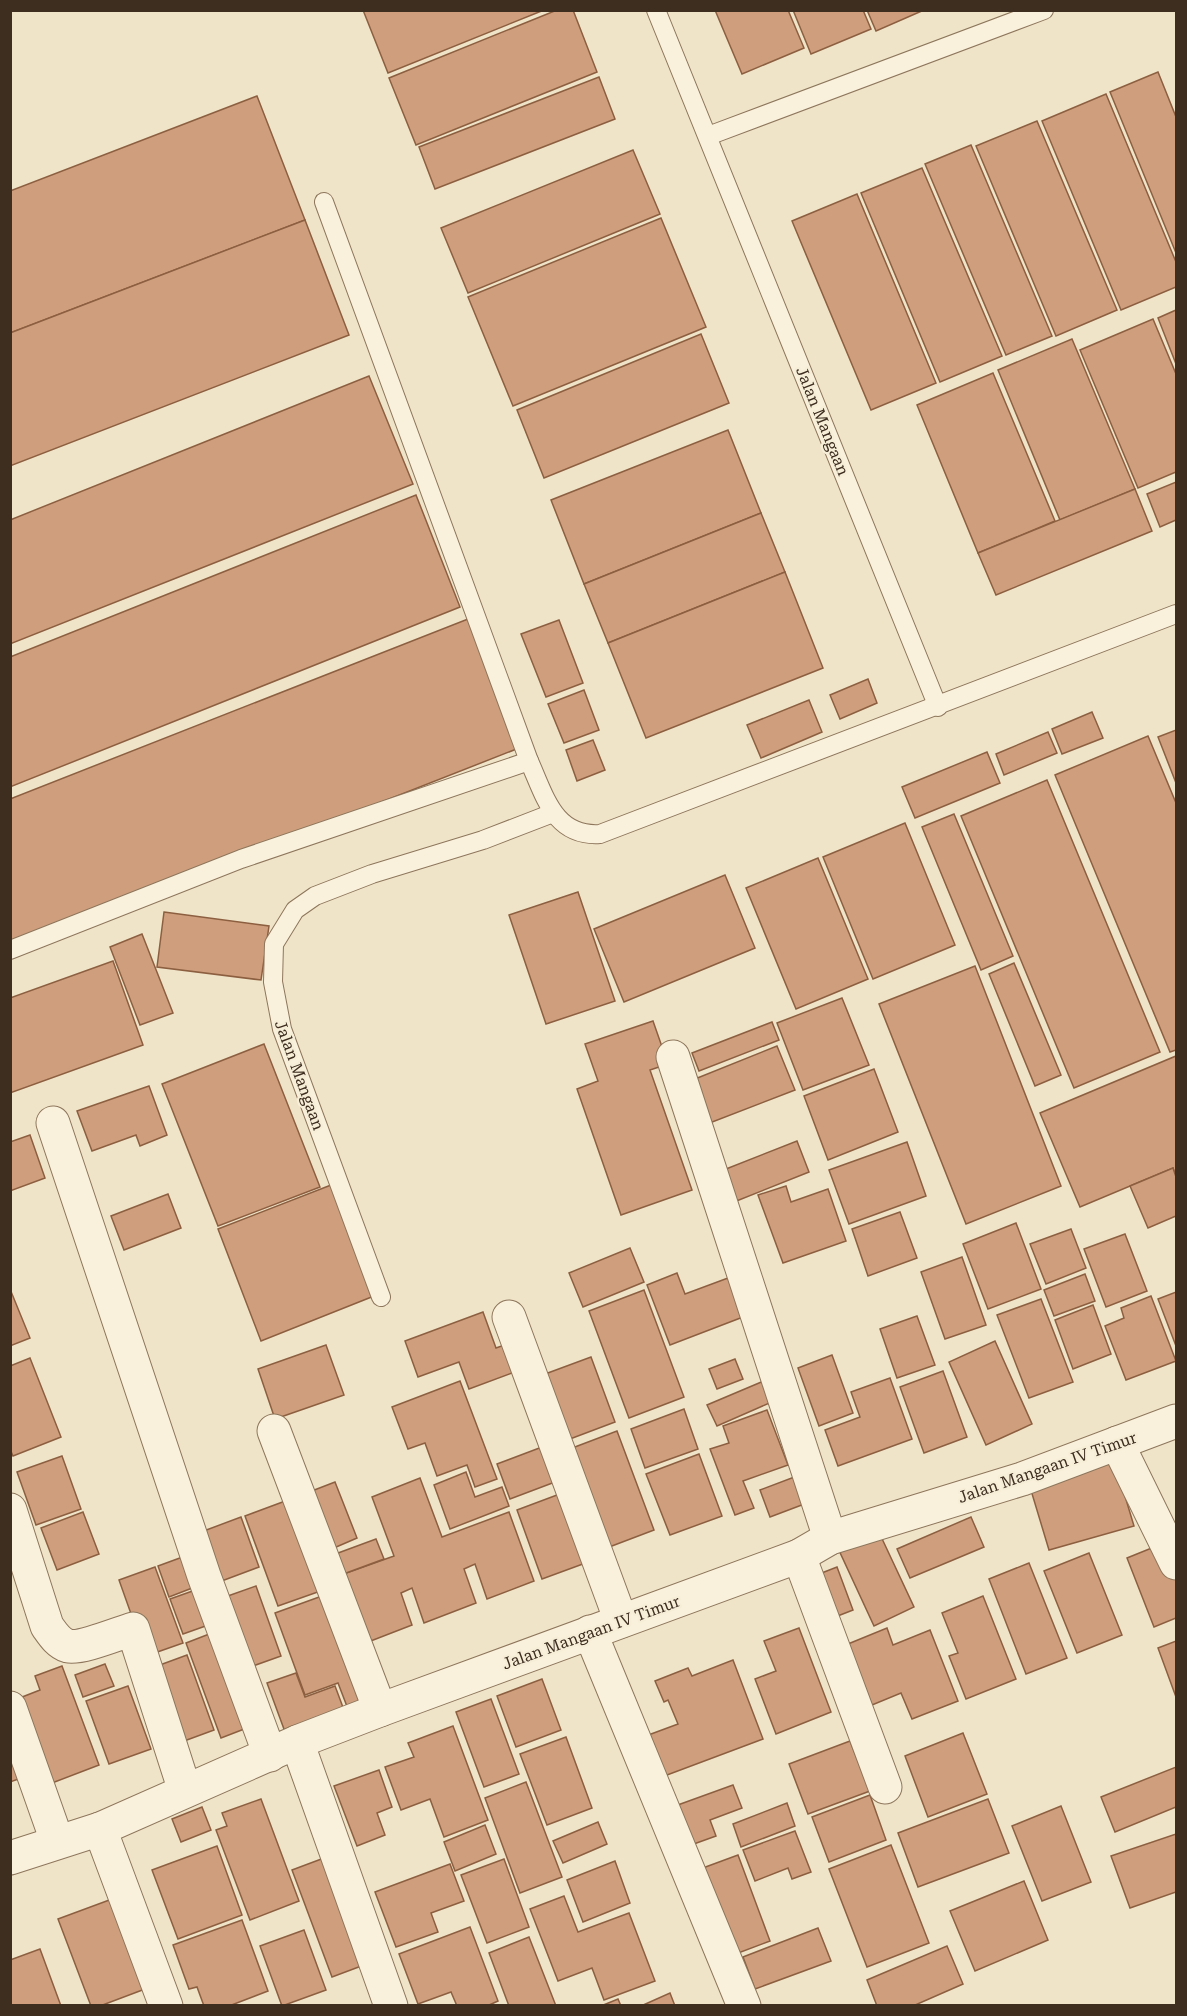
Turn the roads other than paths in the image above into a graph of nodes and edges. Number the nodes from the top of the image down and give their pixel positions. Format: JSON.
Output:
{"nodes":[{"id":1,"x":656,"y":10,"type":"edge"},
{"id":2,"x":1044,"y":10,"type":"edge"},
{"id":3,"x":708,"y":136,"type":"junction"},
{"id":4,"x":324,"y":202,"type":"dead end"},
{"id":5,"x":1176,"y":614,"type":"edge"},
{"id":6,"x":938,"y":706,"type":"junction"},
{"id":7,"x":529,"y":761,"type":"junction"},
{"id":8,"x":553,"y":813,"type":"junction"},
{"id":9,"x":10,"y":950,"type":"edge"},
{"id":10,"x":673,"y":1057,"type":"dead end"},
{"id":11,"x":53,"y":1123,"type":"dead end"},
{"id":12,"x":381,"y":1297,"type":"dead end"},
{"id":13,"x":509,"y":1317,"type":"dead end"},
{"id":14,"x":1176,"y":1421,"type":"edge"},
{"id":15,"x":274,"y":1431,"type":"dead end"},
{"id":16,"x":1118,"y":1443,"type":"junction"},
{"id":17,"x":10,"y":1510,"type":"edge"},
{"id":18,"x":830,"y":1538,"type":"junction"},
{"id":19,"x":799,"y":1556,"type":"junction"},
{"id":20,"x":1176,"y":1563,"type":"edge"},
{"id":21,"x":621,"y":1621,"type":"junction"},
{"id":22,"x":590,"y":1632,"type":"junction"},
{"id":23,"x":10,"y":1708,"type":"edge"},
{"id":24,"x":380,"y":1710,"type":"junction"},
{"id":25,"x":283,"y":1748,"type":"junction"},
{"id":26,"x":885,"y":1787,"type":"dead end"},
{"id":27,"x":185,"y":1791,"type":"junction"},
{"id":28,"x":100,"y":1829,"type":"junction"},
{"id":29,"x":57,"y":1841,"type":"junction"},
{"id":30,"x":10,"y":1858,"type":"edge"},
{"id":31,"x":166,"y":2006,"type":"edge"},
{"id":32,"x":391,"y":2006,"type":"edge"},
{"id":33,"x":744,"y":2006,"type":"edge"}],
"edges":[{"from":1,"to":3,"type":"lane","name":"Jalan Mangaan"},
{"from":2,"to":3,"type":"lane"},
{"from":3,"to":6,"type":"lane","name":"Jalan Mangaan"},
{"from":4,"to":7,"type":"lane"},
{"from":5,"to":6,"type":"lane"},
{"from":6,"to":8,"type":"lane"},
{"from":7,"to":8,"type":"lane"},
{"from":7,"to":9,"type":"lane"},
{"from":8,"to":12,"type":"lane","name":"Jalan Mangaan"},
{"from":10,"to":18,"type":"street"},
{"from":11,"to":25,"type":"street"},
{"from":13,"to":21,"type":"street"},
{"from":14,"to":16,"type":"street","name":"Jalan Mangaan IV Timur"},
{"from":15,"to":24,"type":"street"},
{"from":16,"to":18,"type":"street","name":"Jalan Mangaan IV Timur"},
{"from":16,"to":20,"type":"street"},
{"from":17,"to":27,"type":"street"},
{"from":18,"to":19,"type":"street","name":"Jalan Mangaan IV Timur"},
{"from":19,"to":21,"type":"street","name":"Jalan Mangaan IV Timur"},
{"from":19,"to":26,"type":"street"},
{"from":21,"to":22,"type":"street","name":"Jalan Mangaan IV Timur"},
{"from":22,"to":24,"type":"street","name":"Jalan Mangaan IV Timur"},
{"from":22,"to":33,"type":"street"},
{"from":23,"to":29,"type":"street"},
{"from":24,"to":25,"type":"street","name":"Jalan Mangaan IV Timur"},
{"from":25,"to":27,"type":"street","name":"Jalan Mangaan IV Timur"},
{"from":25,"to":32,"type":"street"},
{"from":27,"to":28,"type":"street","name":"Jalan Mangaan IV Timur"},
{"from":28,"to":29,"type":"street","name":"Jalan Mangaan IV Timur"},
{"from":28,"to":31,"type":"street"},
{"from":29,"to":30,"type":"street","name":"Jalan Mangaan IV Timur"}]}
